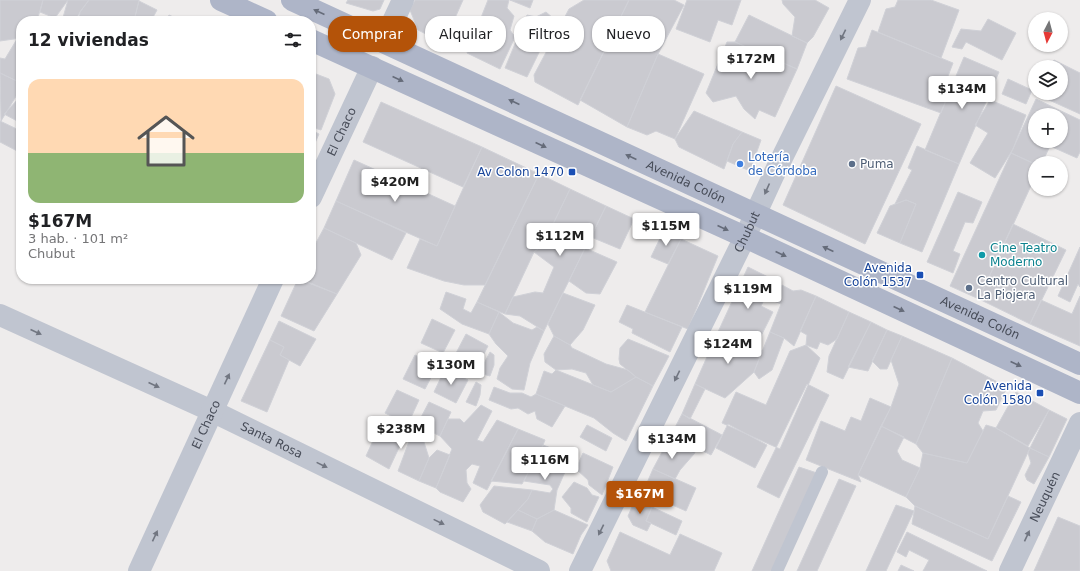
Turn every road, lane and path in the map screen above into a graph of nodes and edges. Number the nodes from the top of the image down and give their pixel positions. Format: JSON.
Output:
{"nodes":[{"id":1,"x":221,"y":0,"type":"edge"},
{"id":2,"x":292,"y":0,"type":"edge"},
{"id":3,"x":403,"y":0,"type":"edge"},
{"id":4,"x":860,"y":0,"type":"edge"},
{"id":5,"x":256,"y":16,"type":"edge"},
{"id":6,"x":328,"y":16,"type":"edge"},
{"id":7,"x":396,"y":16,"type":"edge"},
{"id":8,"x":316,"y":42,"type":"edge"},
{"id":9,"x":407,"y":52,"type":"edge"},
{"id":10,"x":372,"y":67,"type":"junction"},
{"id":11,"x":316,"y":186,"type":"edge"},
{"id":12,"x":755,"y":215,"type":"junction"},
{"id":13,"x":745,"y":238,"type":"junction"},
{"id":14,"x":271,"y":284,"type":"edge"},
{"id":15,"x":0,"y":315,"type":"edge"},
{"id":16,"x":1080,"y":364,"type":"edge"},
{"id":17,"x":1080,"y":393,"type":"edge"},
{"id":18,"x":212,"y":411,"type":"junction"},
{"id":19,"x":1080,"y":423,"type":"edge"},
{"id":20,"x":822,"y":472,"type":"dead end"},
{"id":21,"x":139,"y":571,"type":"edge"},
{"id":22,"x":539,"y":571,"type":"edge"},
{"id":23,"x":580,"y":571,"type":"edge"},
{"id":24,"x":777,"y":571,"type":"edge"},
{"id":25,"x":1010,"y":571,"type":"edge"}],
"edges":[{"from":1,"to":5,"type":"main road"},
{"from":6,"to":2,"type":"main road","name":"Avenida Colón","one_way":true},
{"from":3,"to":7,"type":"street"},
{"from":4,"to":12,"type":"street","name":"Chubut","one_way":true},
{"from":8,"to":10,"type":"main road","name":"Avenida Colón"},
{"from":12,"to":9,"type":"main road","name":"Avenida Colón","one_way":true},
{"from":10,"to":11,"type":"street","name":"El Chaco"},
{"from":10,"to":13,"type":"main road","name":"Avenida Colón","one_way":true},
{"from":12,"to":13,"type":"street","name":"Chubut"},
{"from":16,"to":12,"type":"main road","name":"Avenida Colón","one_way":true},
{"from":13,"to":17,"type":"main road","name":"Avenida Colón","one_way":true},
{"from":13,"to":23,"type":"street","name":"Chubut","one_way":true},
{"from":18,"to":14,"type":"street","name":"El Chaco","one_way":true},
{"from":15,"to":18,"type":"street","name":"Santa Rosa","one_way":true},
{"from":21,"to":18,"type":"street","name":"El Chaco","one_way":true},
{"from":18,"to":22,"type":"street","name":"Santa Rosa","one_way":true},
{"from":25,"to":19,"type":"street","name":"Neuquén","one_way":true},
{"from":20,"to":24,"type":"lane"}]}
